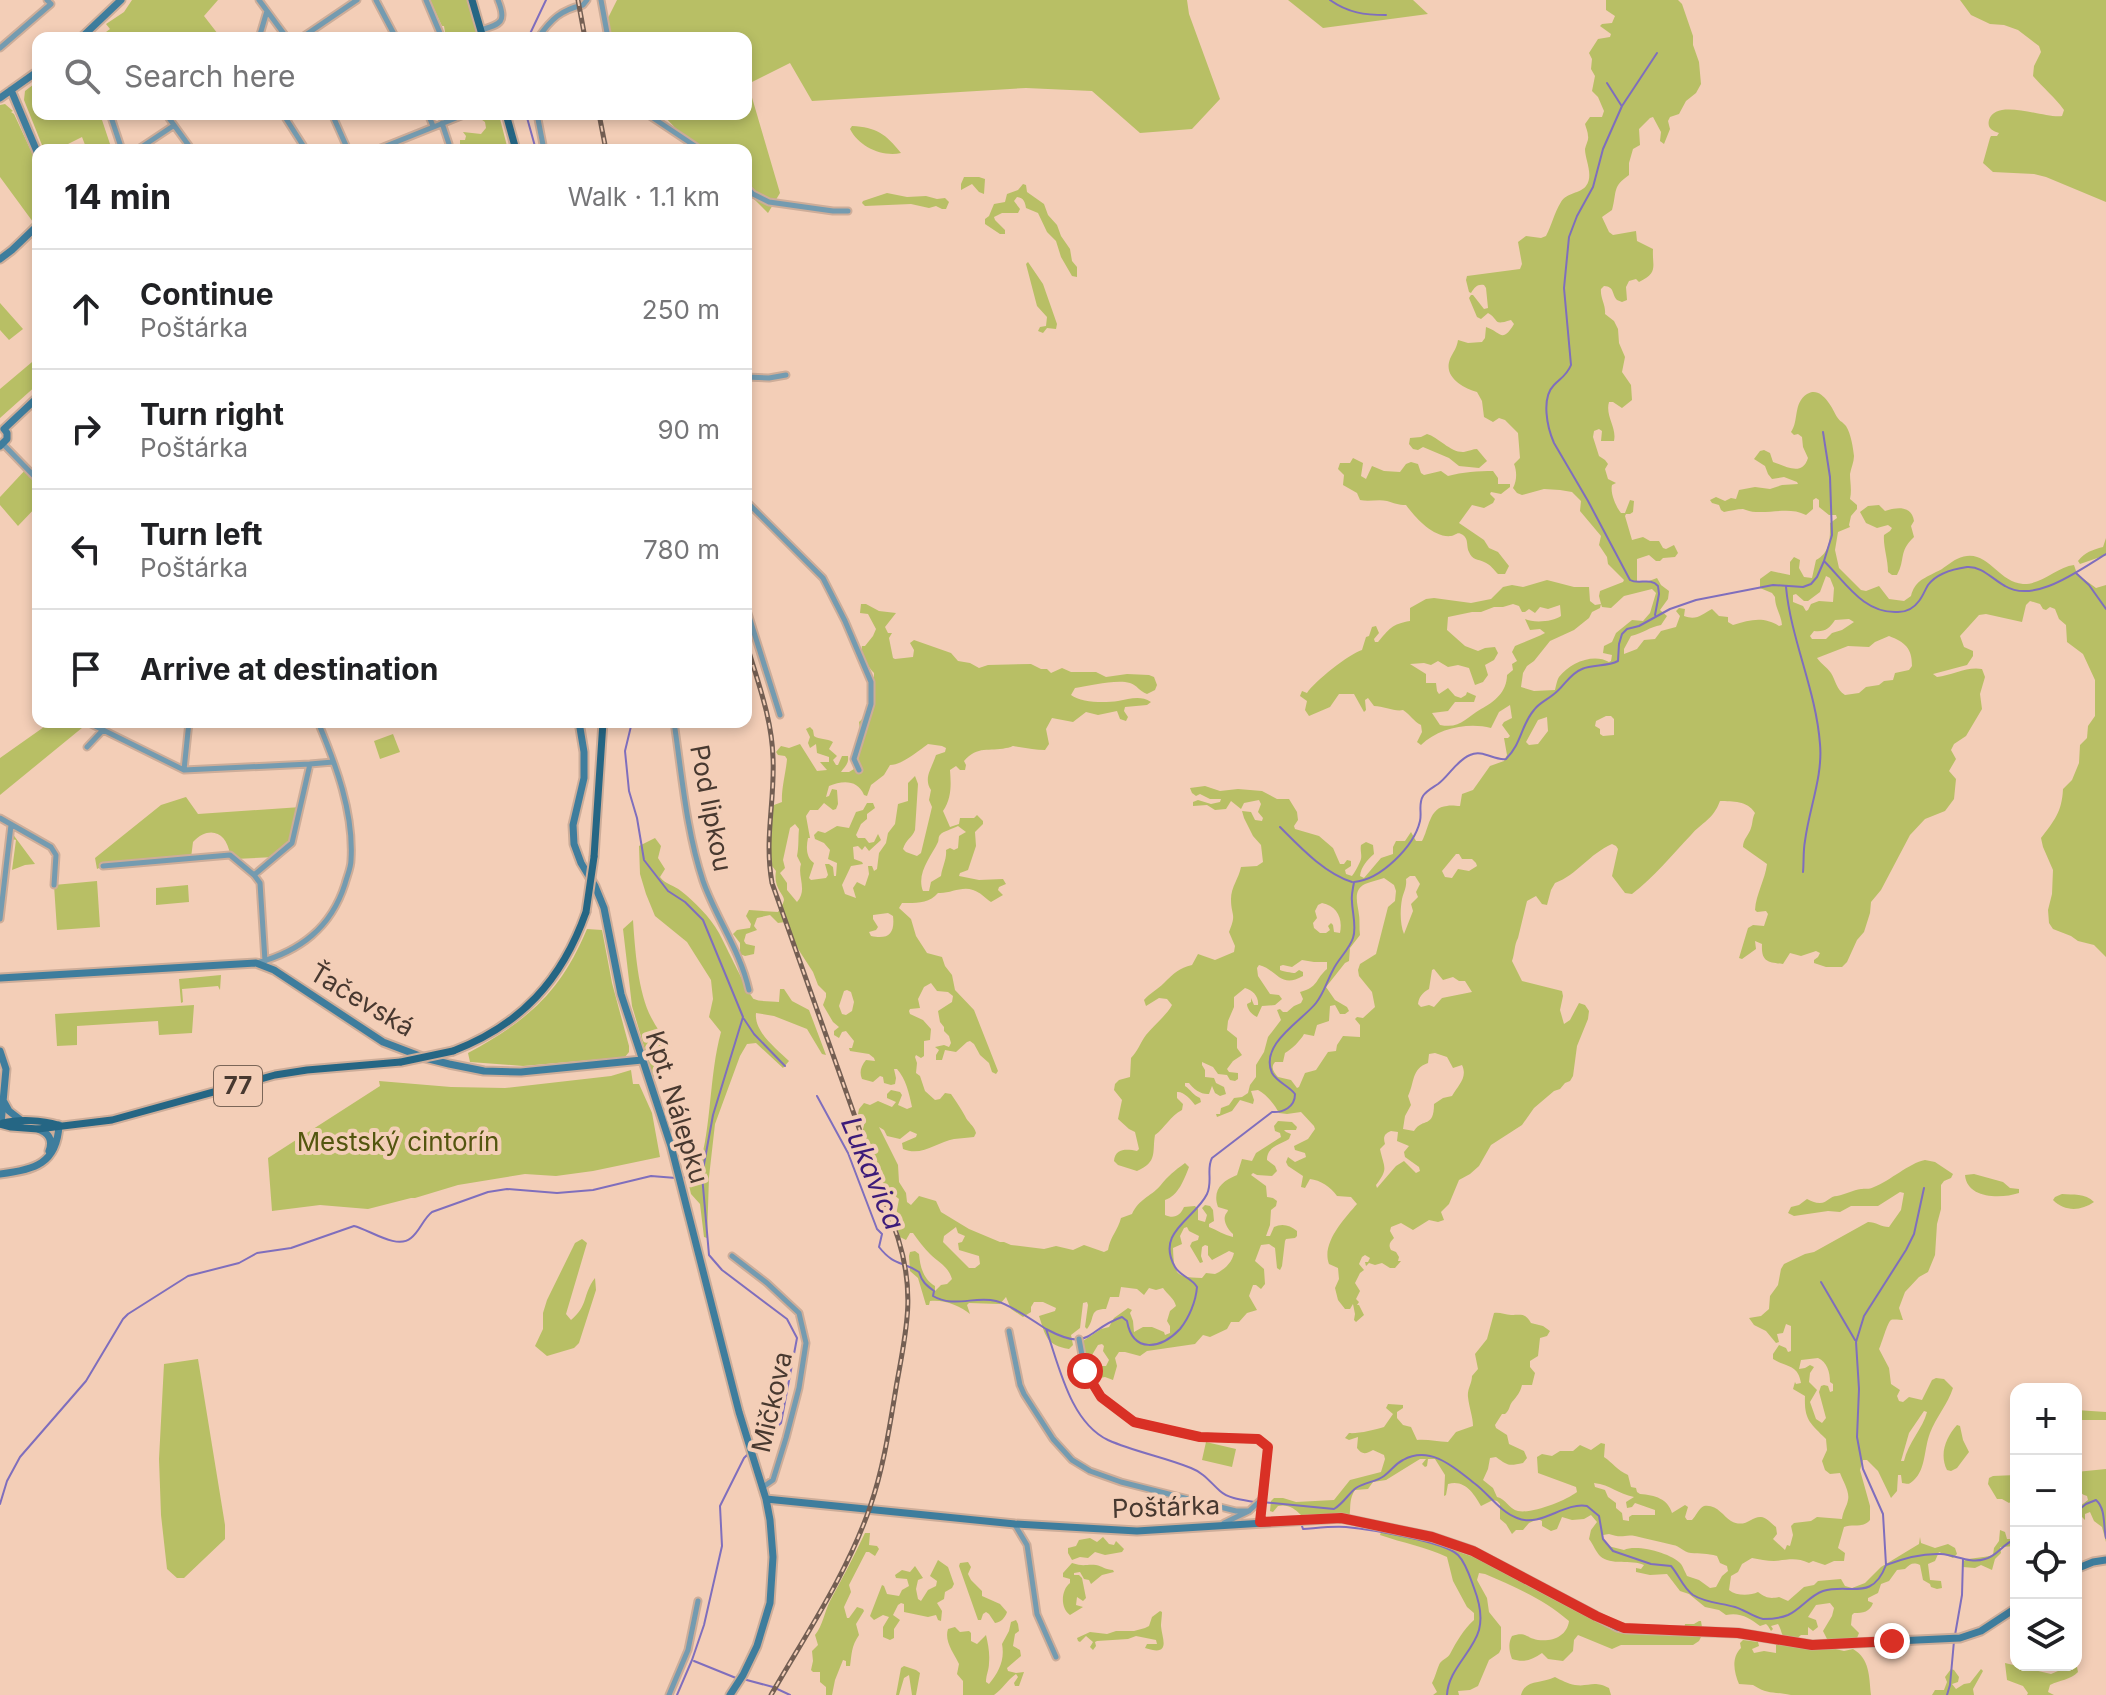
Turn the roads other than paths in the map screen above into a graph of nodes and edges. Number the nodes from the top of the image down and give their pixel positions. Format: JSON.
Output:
{"nodes":[{"id":1,"x":121,"y":0,"type":"edge"},
{"id":2,"x":259,"y":0,"type":"edge"},
{"id":3,"x":357,"y":0,"type":"edge"},
{"id":4,"x":376,"y":0,"type":"edge"},
{"id":5,"x":426,"y":0,"type":"edge"},
{"id":6,"x":472,"y":0,"type":"edge"},
{"id":7,"x":498,"y":0,"type":"edge"},
{"id":8,"x":587,"y":0,"type":"edge"},
{"id":9,"x":601,"y":0,"type":"edge"},
{"id":10,"x":49,"y":2,"type":"edge"},
{"id":11,"x":267,"y":11,"type":"junction"},
{"id":12,"x":87,"y":32,"type":"edge"},
{"id":13,"x":261,"y":32,"type":"edge"},
{"id":14,"x":283,"y":32,"type":"edge"},
{"id":15,"x":310,"y":32,"type":"edge"},
{"id":16,"x":393,"y":32,"type":"edge"},
{"id":17,"x":439,"y":32,"type":"edge"},
{"id":18,"x":481,"y":32,"type":"edge"},
{"id":19,"x":486,"y":32,"type":"edge"},
{"id":20,"x":543,"y":32,"type":"edge"},
{"id":21,"x":607,"y":32,"type":"edge"},
{"id":22,"x":0,"y":48,"type":"edge"},
{"id":23,"x":32,"y":75,"type":"edge"},
{"id":24,"x":11,"y":90,"type":"junction"},
{"id":25,"x":0,"y":98,"type":"edge"},
{"id":26,"x":112,"y":120,"type":"edge"},
{"id":27,"x":170,"y":120,"type":"edge"},
{"id":28,"x":287,"y":120,"type":"edge"},
{"id":29,"x":335,"y":120,"type":"edge"},
{"id":30,"x":430,"y":120,"type":"edge"},
{"id":31,"x":449,"y":120,"type":"edge"},
{"id":32,"x":508,"y":120,"type":"edge"},
{"id":33,"x":538,"y":120,"type":"edge"},
{"id":34,"x":656,"y":120,"type":"edge"},
{"id":35,"x":442,"y":123,"type":"junction"},
{"id":36,"x":173,"y":126,"type":"junction"},
{"id":37,"x":433,"y":126,"type":"junction"},
{"id":38,"x":34,"y":144,"type":"edge"},
{"id":39,"x":120,"y":144,"type":"edge"},
{"id":40,"x":146,"y":144,"type":"edge"},
{"id":41,"x":187,"y":144,"type":"edge"},
{"id":42,"x":302,"y":144,"type":"edge"},
{"id":43,"x":345,"y":144,"type":"edge"},
{"id":44,"x":390,"y":144,"type":"edge"},
{"id":45,"x":449,"y":144,"type":"edge"},
{"id":46,"x":514,"y":144,"type":"edge"},
{"id":47,"x":543,"y":144,"type":"edge"},
{"id":48,"x":692,"y":144,"type":"edge"},
{"id":49,"x":752,"y":193,"type":"edge"},
{"id":50,"x":848,"y":211,"type":"dead end"},
{"id":51,"x":32,"y":230,"type":"edge"},
{"id":52,"x":0,"y":259,"type":"edge"},
{"id":53,"x":786,"y":375,"type":"dead end"},
{"id":54,"x":752,"y":377,"type":"edge"},
{"id":55,"x":32,"y":402,"type":"edge"},
{"id":56,"x":2,"y":428,"type":"edge"},
{"id":57,"x":2,"y":445,"type":"edge"},
{"id":58,"x":32,"y":474,"type":"edge"},
{"id":59,"x":752,"y":507,"type":"edge"},
{"id":60,"x":752,"y":626,"type":"edge"},
{"id":61,"x":780,"y":715,"type":"dead end"},
{"id":62,"x":99,"y":728,"type":"edge"},
{"id":63,"x":188,"y":728,"type":"edge"},
{"id":64,"x":320,"y":728,"type":"edge"},
{"id":65,"x":581,"y":728,"type":"edge"},
{"id":66,"x":604,"y":728,"type":"edge"},
{"id":67,"x":675,"y":728,"type":"edge"},
{"id":68,"x":103,"y":730,"type":"junction"},
{"id":69,"x":87,"y":747,"type":"dead end"},
{"id":70,"x":333,"y":762,"type":"junction"},
{"id":71,"x":310,"y":764,"type":"junction"},
{"id":72,"x":184,"y":770,"type":"junction"},
{"id":73,"x":859,"y":770,"type":"dead end"},
{"id":74,"x":0,"y":818,"type":"edge"},
{"id":75,"x":11,"y":825,"type":"junction"},
{"id":76,"x":103,"y":866,"type":"dead end"},
{"id":77,"x":254,"y":875,"type":"junction"},
{"id":78,"x":54,"y":885,"type":"dead end"},
{"id":79,"x":0,"y":919,"type":"edge"},
{"id":80,"x":265,"y":961,"type":"junction"},
{"id":81,"x":256,"y":963,"type":"junction"},
{"id":82,"x":0,"y":978,"type":"edge"},
{"id":83,"x":749,"y":990,"type":"dead end"},
{"id":84,"x":0,"y":1051,"type":"edge"},
{"id":85,"x":642,"y":1060,"type":"junction"},
{"id":86,"x":2,"y":1097,"type":"edge"},
{"id":87,"x":23,"y":1122,"type":"junction"},
{"id":88,"x":0,"y":1124,"type":"edge"},
{"id":89,"x":59,"y":1125,"type":"junction"},
{"id":90,"x":38,"y":1129,"type":"junction"},
{"id":91,"x":46,"y":1160,"type":"junction"},
{"id":92,"x":0,"y":1174,"type":"edge"},
{"id":93,"x":732,"y":1256,"type":"dead end"},
{"id":94,"x":1009,"y":1331,"type":"dead end"},
{"id":95,"x":1079,"y":1339,"type":"dead end"},
{"id":96,"x":763,"y":1487,"type":"junction"},
{"id":97,"x":766,"y":1499,"type":"junction"},
{"id":98,"x":1262,"y":1499,"type":"junction"},
{"id":99,"x":1249,"y":1511,"type":"junction"},
{"id":100,"x":1260,"y":1522,"type":"junction"},
{"id":101,"x":1015,"y":1524,"type":"junction"},
{"id":102,"x":1216,"y":1527,"type":"junction"},
{"id":103,"x":2106,"y":1560,"type":"edge"},
{"id":104,"x":2082,"y":1567,"type":"edge"},
{"id":105,"x":698,"y":1601,"type":"dead end"},
{"id":106,"x":2010,"y":1612,"type":"edge"},
{"id":107,"x":1056,"y":1657,"type":"dead end"},
{"id":108,"x":669,"y":1695,"type":"edge"},
{"id":109,"x":730,"y":1695,"type":"edge"}],
"edges":[{"from":1,"to":12,"type":"street"},
{"from":2,"to":11,"type":"street"},
{"from":3,"to":15,"type":"street"},
{"from":4,"to":16,"type":"street"},
{"from":5,"to":17,"type":"street"},
{"from":6,"to":18,"type":"main road"},
{"from":7,"to":19,"type":"street"},
{"from":8,"to":20,"type":"street"},
{"from":9,"to":21,"type":"street"},
{"from":10,"to":22,"type":"street"},
{"from":11,"to":13,"type":"street"},
{"from":11,"to":14,"type":"street"},
{"from":23,"to":24,"type":"street"},
{"from":24,"to":25,"type":"street"},
{"from":24,"to":38,"type":"street"},
{"from":26,"to":39,"type":"street"},
{"from":27,"to":36,"type":"street"},
{"from":28,"to":42,"type":"street"},
{"from":29,"to":43,"type":"street"},
{"from":30,"to":37,"type":"street"},
{"from":31,"to":35,"type":"street"},
{"from":32,"to":46,"type":"main road"},
{"from":33,"to":47,"type":"street"},
{"from":34,"to":48,"type":"street"},
{"from":35,"to":37,"type":"street"},
{"from":35,"to":45,"type":"street"},
{"from":36,"to":40,"type":"street"},
{"from":36,"to":41,"type":"street"},
{"from":37,"to":44,"type":"street"},
{"from":49,"to":50,"type":"street"},
{"from":51,"to":52,"type":"street"},
{"from":53,"to":54,"type":"street"},
{"from":55,"to":56,"type":"street"},
{"from":56,"to":57,"type":"street"},
{"from":57,"to":58,"type":"street"},
{"from":59,"to":73,"type":"street"},
{"from":60,"to":61,"type":"street"},
{"from":62,"to":68,"type":"street"},
{"from":63,"to":72,"type":"street"},
{"from":64,"to":70,"type":"street","name":"Ťačevská"},
{"from":65,"to":85,"type":"street","name":"Kpt. Nálepku"},
{"from":66,"to":89,"type":"main road","number":"77","bridge":true},
{"from":67,"to":83,"type":"street","name":"Pod lipkou"},
{"from":68,"to":69,"type":"street"},
{"from":68,"to":72,"type":"street"},
{"from":70,"to":71,"type":"street"},
{"from":70,"to":80,"type":"street","name":"Ťačevská"},
{"from":71,"to":72,"type":"street"},
{"from":71,"to":77,"type":"street"},
{"from":74,"to":75,"type":"street"},
{"from":75,"to":78,"type":"street"},
{"from":75,"to":79,"type":"street"},
{"from":76,"to":77,"type":"street"},
{"from":77,"to":80,"type":"street"},
{"from":80,"to":81,"type":"street","name":"Ťačevská"},
{"from":81,"to":82,"type":"street","name":"Ťačevská"},
{"from":81,"to":85,"type":"street","name":"Ťačevská"},
{"from":84,"to":86,"type":"street"},
{"from":85,"to":96,"type":"street","name":"Kpt. Nálepku"},
{"from":86,"to":87,"type":"street"},
{"from":86,"to":88,"type":"street"},
{"from":87,"to":88,"type":"main road","number":"77"},
{"from":87,"to":89,"type":"main road","number":"77"},
{"from":88,"to":90,"type":"main road","number":"77"},
{"from":89,"to":90,"type":"main road","number":"77"},
{"from":89,"to":91,"type":"street"},
{"from":90,"to":91,"type":"street"},
{"from":91,"to":92,"type":"street"},
{"from":93,"to":96,"type":"street","name":"Mičkova"},
{"from":94,"to":99,"type":"street","name":"Poštárka"},
{"from":95,"to":98,"type":"street"},
{"from":96,"to":97,"type":"street","name":"Kpt. Nálepku"},
{"from":97,"to":101,"type":"street","name":"Poštárka"},
{"from":97,"to":109,"type":"street"},
{"from":98,"to":99,"type":"street"},
{"from":98,"to":100,"type":"street"},
{"from":99,"to":102,"type":"street"},
{"from":100,"to":102,"type":"street","name":"Poštárka"},
{"from":100,"to":106,"type":"street","name":"Poštárka"},
{"from":101,"to":102,"type":"street","name":"Poštárka"},
{"from":101,"to":107,"type":"street"},
{"from":103,"to":104,"type":"street"},
{"from":105,"to":108,"type":"street"}]}
